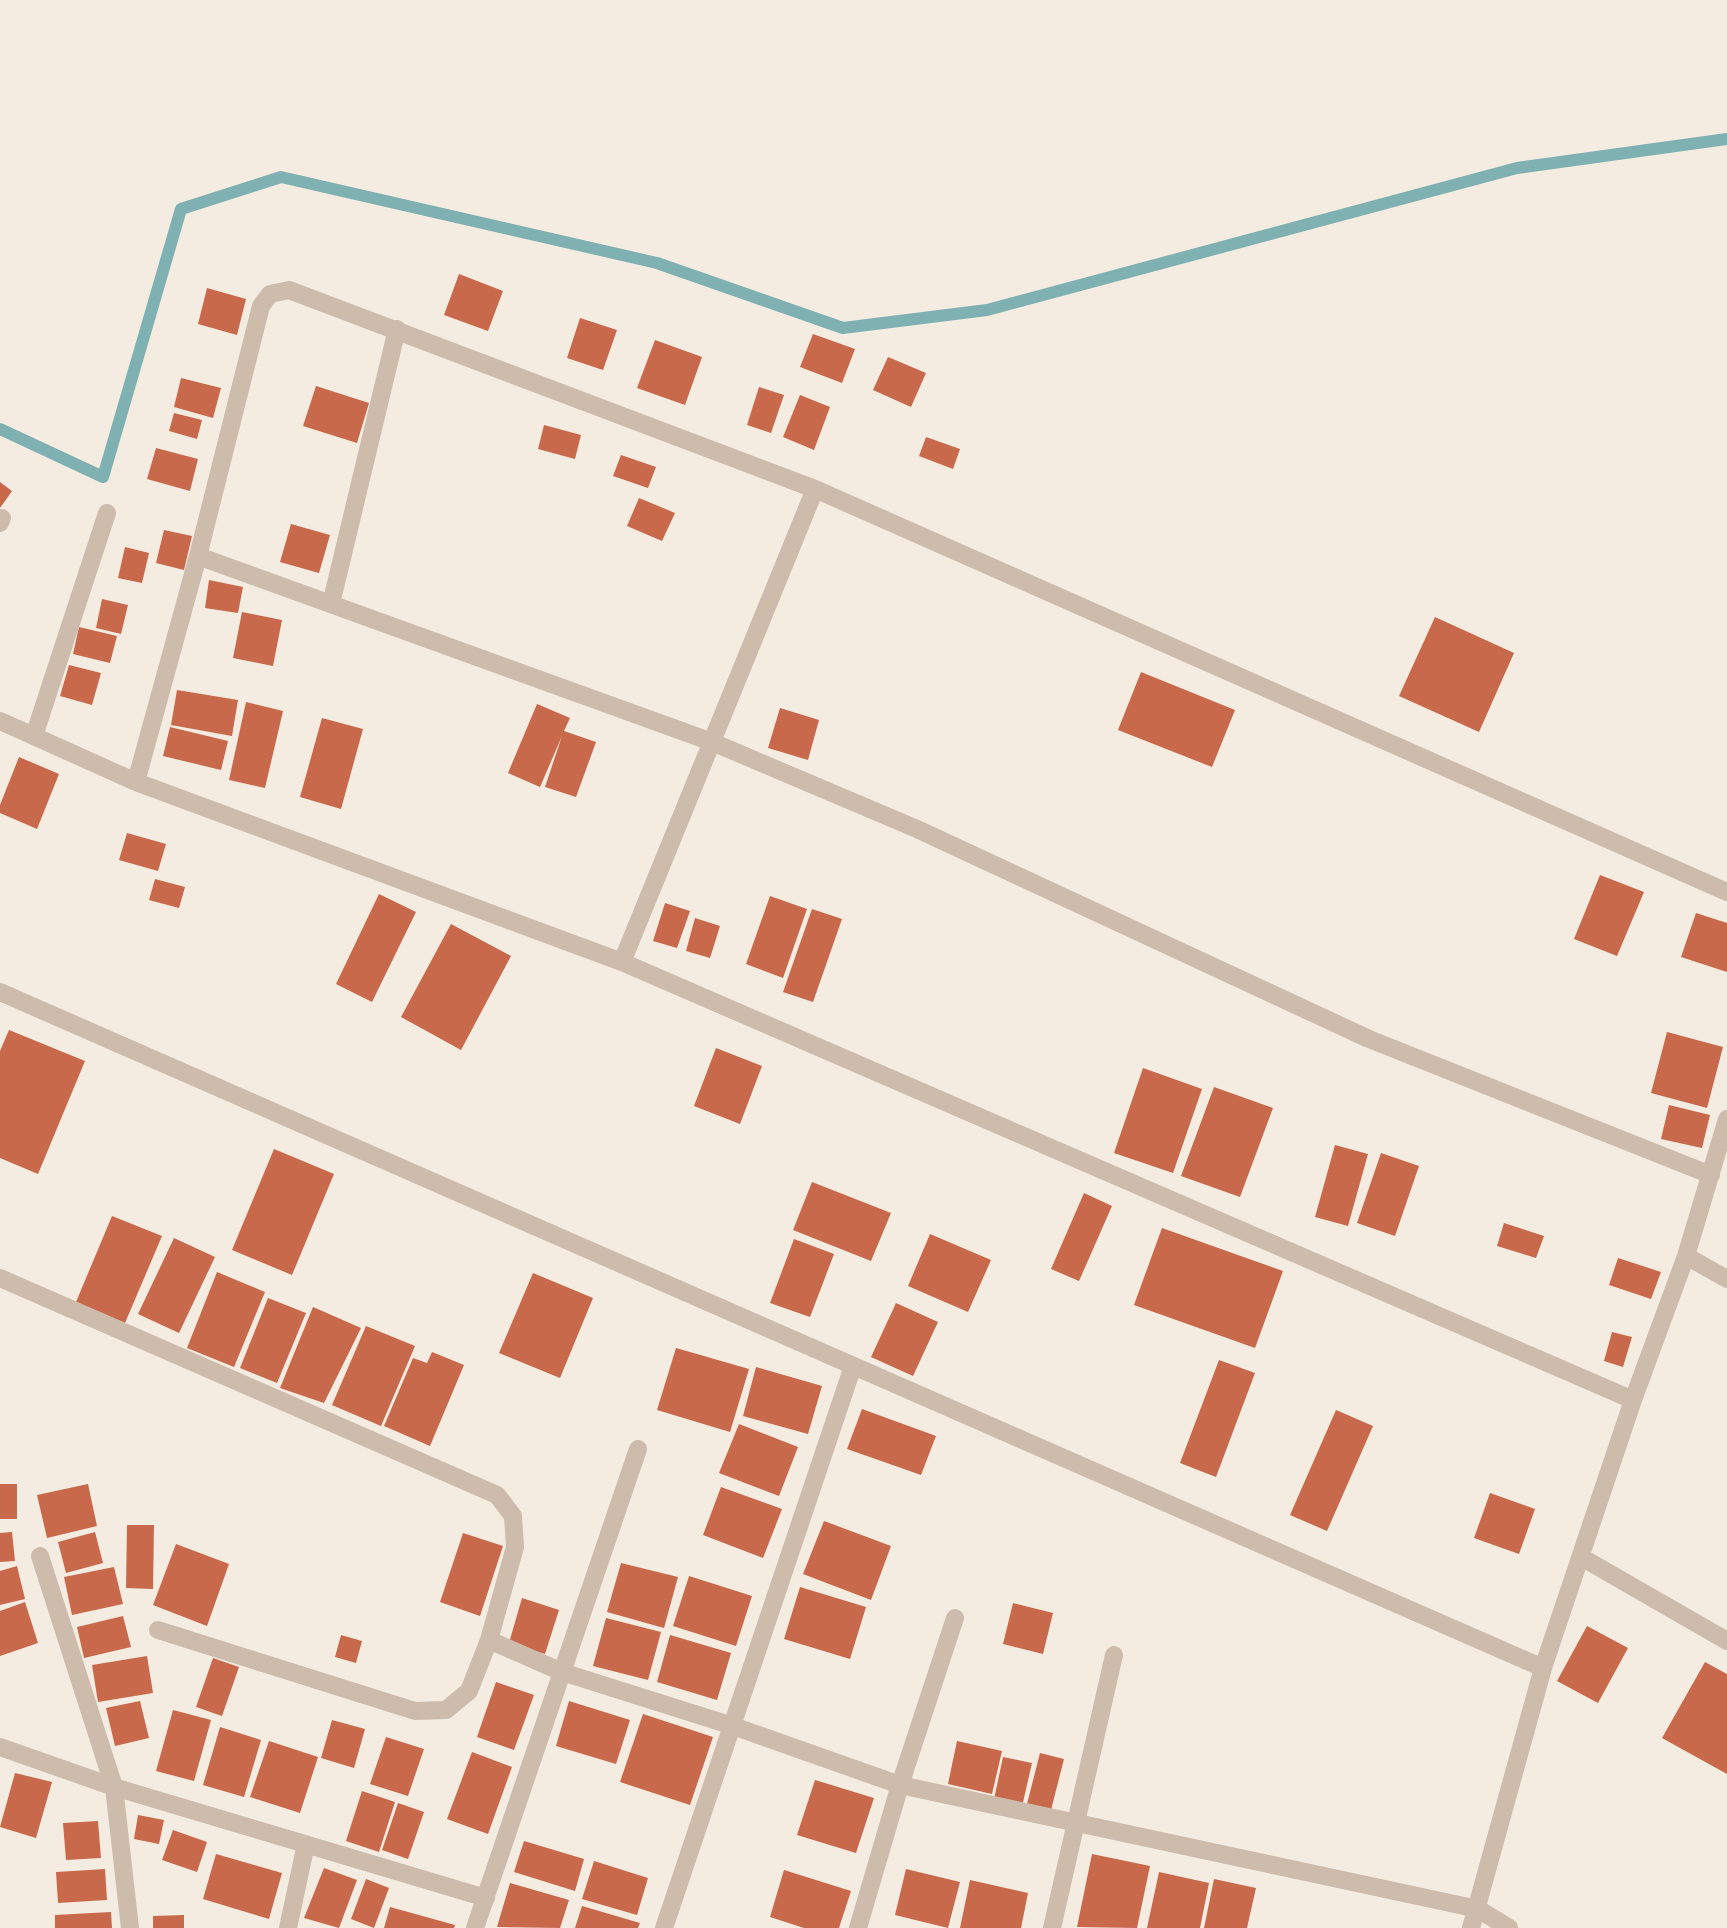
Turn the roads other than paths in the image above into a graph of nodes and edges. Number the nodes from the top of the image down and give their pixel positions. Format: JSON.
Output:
{"nodes":[{"id":1,"x":397,"y":329,"type":"junction"},
{"id":2,"x":815,"y":489,"type":"junction"},
{"id":3,"x":107,"y":513,"type":"dead end"},
{"id":4,"x":198,"y":556,"type":"junction"},
{"id":5,"x":331,"y":604,"type":"junction"},
{"id":6,"x":0,"y":721,"type":"edge"},
{"id":7,"x":34,"y":736,"type":"junction"},
{"id":8,"x":712,"y":742,"type":"junction"},
{"id":9,"x":136,"y":782,"type":"junction"},
{"id":10,"x":1727,"y":892,"type":"edge"},
{"id":11,"x":622,"y":962,"type":"junction"},
{"id":12,"x":0,"y":992,"type":"edge"},
{"id":13,"x":1727,"y":1119,"type":"edge"},
{"id":14,"x":1710,"y":1175,"type":"junction"},
{"id":15,"x":1686,"y":1256,"type":"junction"},
{"id":16,"x":0,"y":1278,"type":"edge"},
{"id":17,"x":1727,"y":1279,"type":"edge"},
{"id":18,"x":853,"y":1366,"type":"junction"},
{"id":19,"x":1633,"y":1400,"type":"junction"},
{"id":20,"x":638,"y":1449,"type":"dead end"},
{"id":21,"x":40,"y":1556,"type":"dead end"},
{"id":22,"x":1581,"y":1557,"type":"junction"},
{"id":23,"x":955,"y":1618,"type":"dead end"},
{"id":24,"x":158,"y":1630,"type":"dead end"},
{"id":25,"x":489,"y":1640,"type":"junction"},
{"id":26,"x":1727,"y":1640,"type":"edge"},
{"id":27,"x":1114,"y":1655,"type":"dead end"},
{"id":28,"x":1543,"y":1668,"type":"junction"},
{"id":29,"x":562,"y":1672,"type":"junction"},
{"id":30,"x":733,"y":1726,"type":"junction"},
{"id":31,"x":0,"y":1747,"type":"edge"},
{"id":32,"x":900,"y":1785,"type":"junction"},
{"id":33,"x":114,"y":1787,"type":"junction"},
{"id":34,"x":1074,"y":1822,"type":"junction"},
{"id":35,"x":306,"y":1844,"type":"junction"},
{"id":36,"x":486,"y":1898,"type":"junction"},
{"id":37,"x":1478,"y":1909,"type":"junction"},
{"id":38,"x":130,"y":1928,"type":"edge"},
{"id":39,"x":288,"y":1928,"type":"edge"},
{"id":40,"x":475,"y":1928,"type":"edge"},
{"id":41,"x":664,"y":1928,"type":"edge"},
{"id":42,"x":858,"y":1928,"type":"edge"},
{"id":43,"x":1052,"y":1928,"type":"edge"},
{"id":44,"x":1471,"y":1928,"type":"edge"},
{"id":45,"x":1509,"y":1928,"type":"edge"}],
"edges":[{"from":1,"to":2,"type":"street"},
{"from":1,"to":4,"type":"street"},
{"from":1,"to":5,"type":"street"},
{"from":2,"to":8,"type":"street"},
{"from":2,"to":10,"type":"street"},
{"from":3,"to":7,"type":"street"},
{"from":4,"to":5,"type":"street"},
{"from":4,"to":9,"type":"street"},
{"from":5,"to":8,"type":"street"},
{"from":6,"to":7,"type":"street"},
{"from":7,"to":9,"type":"street"},
{"from":8,"to":11,"type":"street"},
{"from":8,"to":14,"type":"street"},
{"from":9,"to":11,"type":"street"},
{"from":11,"to":19,"type":"street"},
{"from":12,"to":18,"type":"street"},
{"from":13,"to":14,"type":"street"},
{"from":14,"to":15,"type":"street"},
{"from":15,"to":17,"type":"street"},
{"from":15,"to":19,"type":"street"},
{"from":16,"to":25,"type":"street"},
{"from":18,"to":28,"type":"street"},
{"from":18,"to":30,"type":"street"},
{"from":19,"to":22,"type":"street"},
{"from":20,"to":29,"type":"street"},
{"from":21,"to":33,"type":"street"},
{"from":22,"to":26,"type":"street"},
{"from":22,"to":28,"type":"street"},
{"from":23,"to":32,"type":"street"},
{"from":24,"to":25,"type":"street"},
{"from":25,"to":29,"type":"street"},
{"from":27,"to":34,"type":"street"},
{"from":28,"to":37,"type":"street"},
{"from":29,"to":30,"type":"street"},
{"from":29,"to":36,"type":"street"},
{"from":30,"to":32,"type":"street"},
{"from":30,"to":41,"type":"street"},
{"from":31,"to":33,"type":"street"},
{"from":32,"to":34,"type":"street"},
{"from":32,"to":42,"type":"street"},
{"from":33,"to":35,"type":"street"},
{"from":33,"to":38,"type":"street"},
{"from":34,"to":37,"type":"street"},
{"from":34,"to":43,"type":"street"},
{"from":35,"to":36,"type":"street"},
{"from":35,"to":39,"type":"street"},
{"from":36,"to":40,"type":"street"},
{"from":37,"to":44,"type":"street"},
{"from":37,"to":45,"type":"street"}]}
